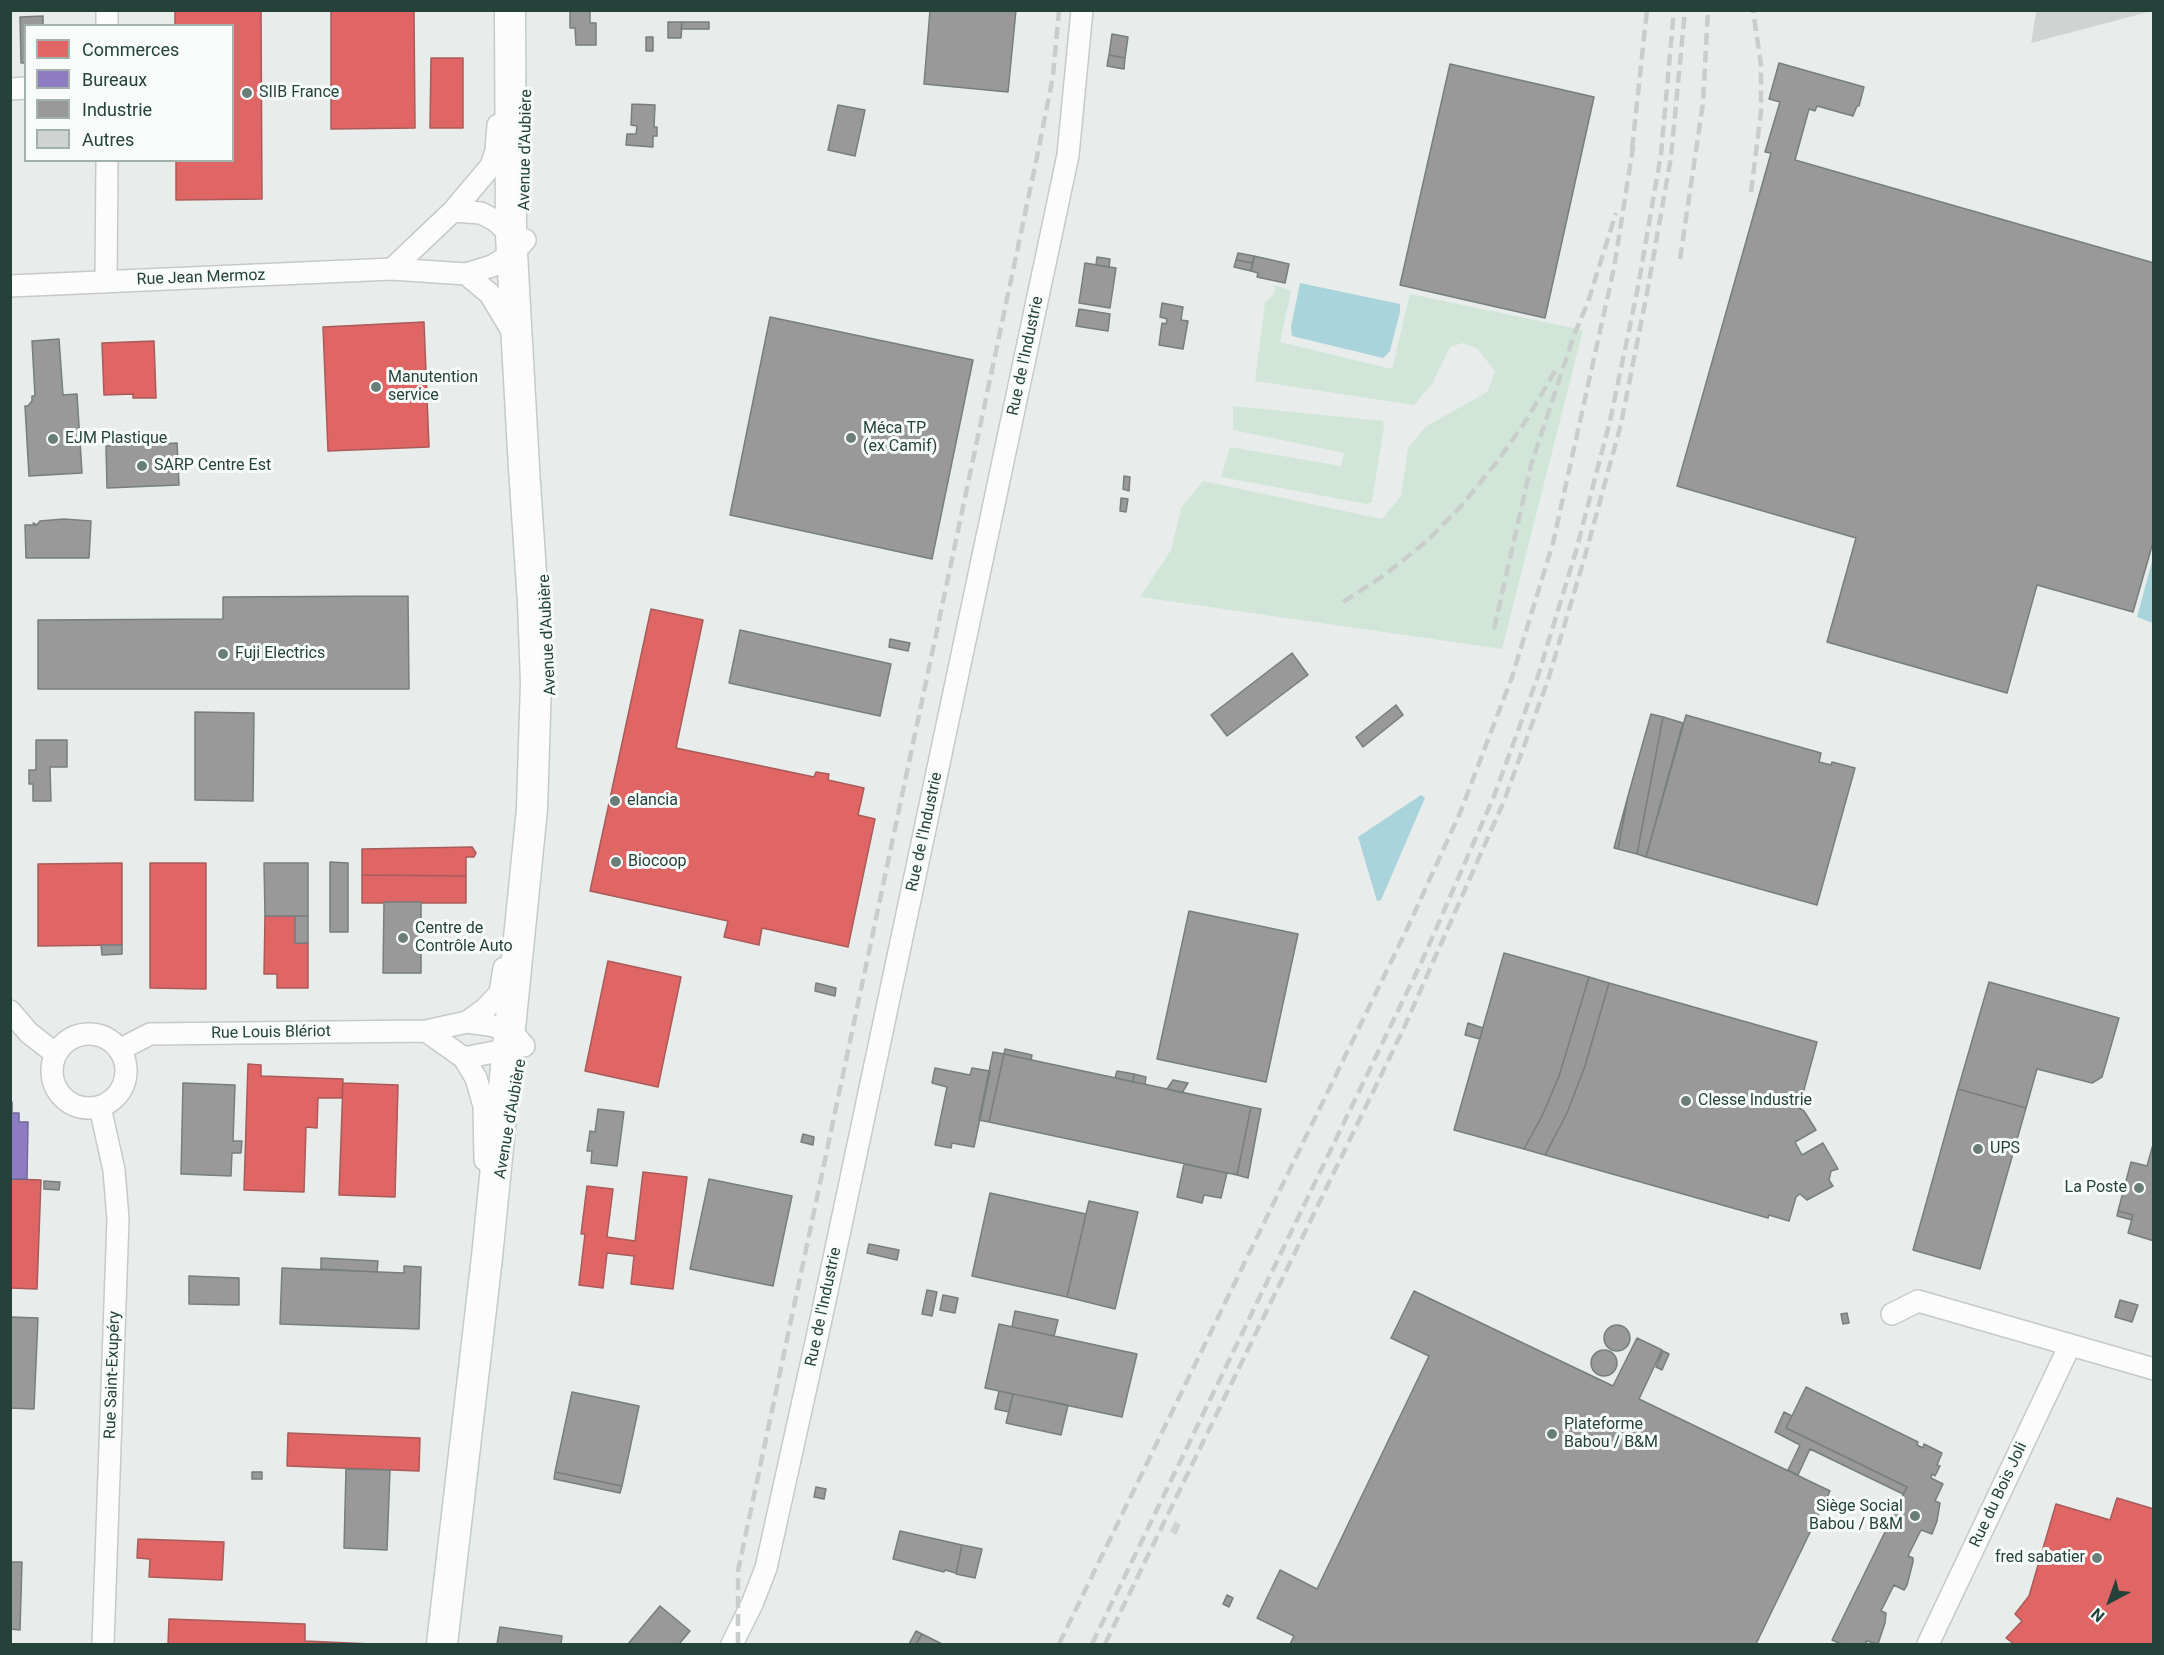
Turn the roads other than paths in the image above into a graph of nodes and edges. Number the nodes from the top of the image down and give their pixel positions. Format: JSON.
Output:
{"nodes":[{"id":1,"x":508,"y":10,"type":"edge"},
{"id":2,"x":528,"y":10,"type":"edge"},
{"id":3,"x":1082,"y":10,"type":"edge"},
{"id":4,"x":107,"y":162,"type":"edge"},
{"id":5,"x":453,"y":211,"type":"junction"},
{"id":6,"x":516,"y":243,"type":"junction"},
{"id":7,"x":392,"y":269,"type":"junction"},
{"id":8,"x":466,"y":274,"type":"junction"},
{"id":9,"x":106,"y":282,"type":"junction"},
{"id":10,"x":10,"y":286,"type":"edge"},
{"id":11,"x":516,"y":338,"type":"junction"},
{"id":12,"x":532,"y":809,"type":"junction"},
{"id":13,"x":10,"y":1011,"type":"edge"},
{"id":14,"x":467,"y":1022,"type":"junction"},
{"id":15,"x":426,"y":1031,"type":"junction"},
{"id":16,"x":514,"y":1042,"type":"junction"},
{"id":17,"x":119,"y":1050,"type":"junction"},
{"id":18,"x":56,"y":1054,"type":"junction"},
{"id":19,"x":464,"y":1058,"type":"junction"},
{"id":20,"x":99,"y":1107,"type":"junction"},
{"id":21,"x":487,"y":1257,"type":"junction"},
{"id":22,"x":1892,"y":1314,"type":"dead end"},
{"id":23,"x":2070,"y":1345,"type":"junction"},
{"id":24,"x":2154,"y":1370,"type":"edge"},
{"id":25,"x":103,"y":1644,"type":"edge"},
{"id":26,"x":442,"y":1644,"type":"edge"},
{"id":27,"x":732,"y":1644,"type":"edge"},
{"id":28,"x":1928,"y":1644,"type":"edge"}],
"edges":[{"from":1,"to":5,"type":"street"},
{"from":1,"to":6,"type":"main road","name":"Avenue d'Aubière"},
{"from":2,"to":6,"type":"main road","name":"Avenue d'Aubière"},
{"from":3,"to":27,"type":"street","name":"Rue de l'Industrie"},
{"from":4,"to":9,"type":"street"},
{"from":5,"to":6,"type":"street"},
{"from":5,"to":7,"type":"street"},
{"from":6,"to":8,"type":"street","name":"Rue Jean Mermoz"},
{"from":6,"to":11,"type":"main road","name":"Avenue d'Aubière"},
{"from":6,"to":16,"type":"main road","name":"Avenue d'Aubière"},
{"from":7,"to":8,"type":"street","name":"Rue Jean Mermoz"},
{"from":7,"to":9,"type":"street","name":"Rue Jean Mermoz"},
{"from":8,"to":11,"type":"street"},
{"from":9,"to":10,"type":"street","name":"Rue Jean Mermoz"},
{"from":11,"to":12,"type":"main road","name":"Avenue d'Aubière"},
{"from":12,"to":14,"type":"street","name":"Avenue d'Aubière"},
{"from":12,"to":16,"type":"main road","name":"Avenue d'Aubière"},
{"from":13,"to":18,"type":"street"},
{"from":14,"to":15,"type":"street","name":"Avenue d'Aubière"},
{"from":14,"to":16,"type":"street"},
{"from":15,"to":17,"type":"street","name":"Rue Louis Blériot"},
{"from":15,"to":19,"type":"street","name":"Avenue d'Aubière"},
{"from":16,"to":19,"type":"street"},
{"from":16,"to":21,"type":"main road","name":"Avenue d'Aubière"},
{"from":17,"to":18,"type":"street"},
{"from":17,"to":20,"type":"street"},
{"from":18,"to":20,"type":"street"},
{"from":19,"to":21,"type":"street","name":"Avenue d'Aubière"},
{"from":20,"to":25,"type":"street","name":"Rue Saint-Exupéry"},
{"from":21,"to":26,"type":"main road","name":"Avenue d'Aubière"},
{"from":22,"to":23,"type":"street"},
{"from":23,"to":24,"type":"street"},
{"from":23,"to":28,"type":"street","name":"Rue du Bois Joli"}]}
